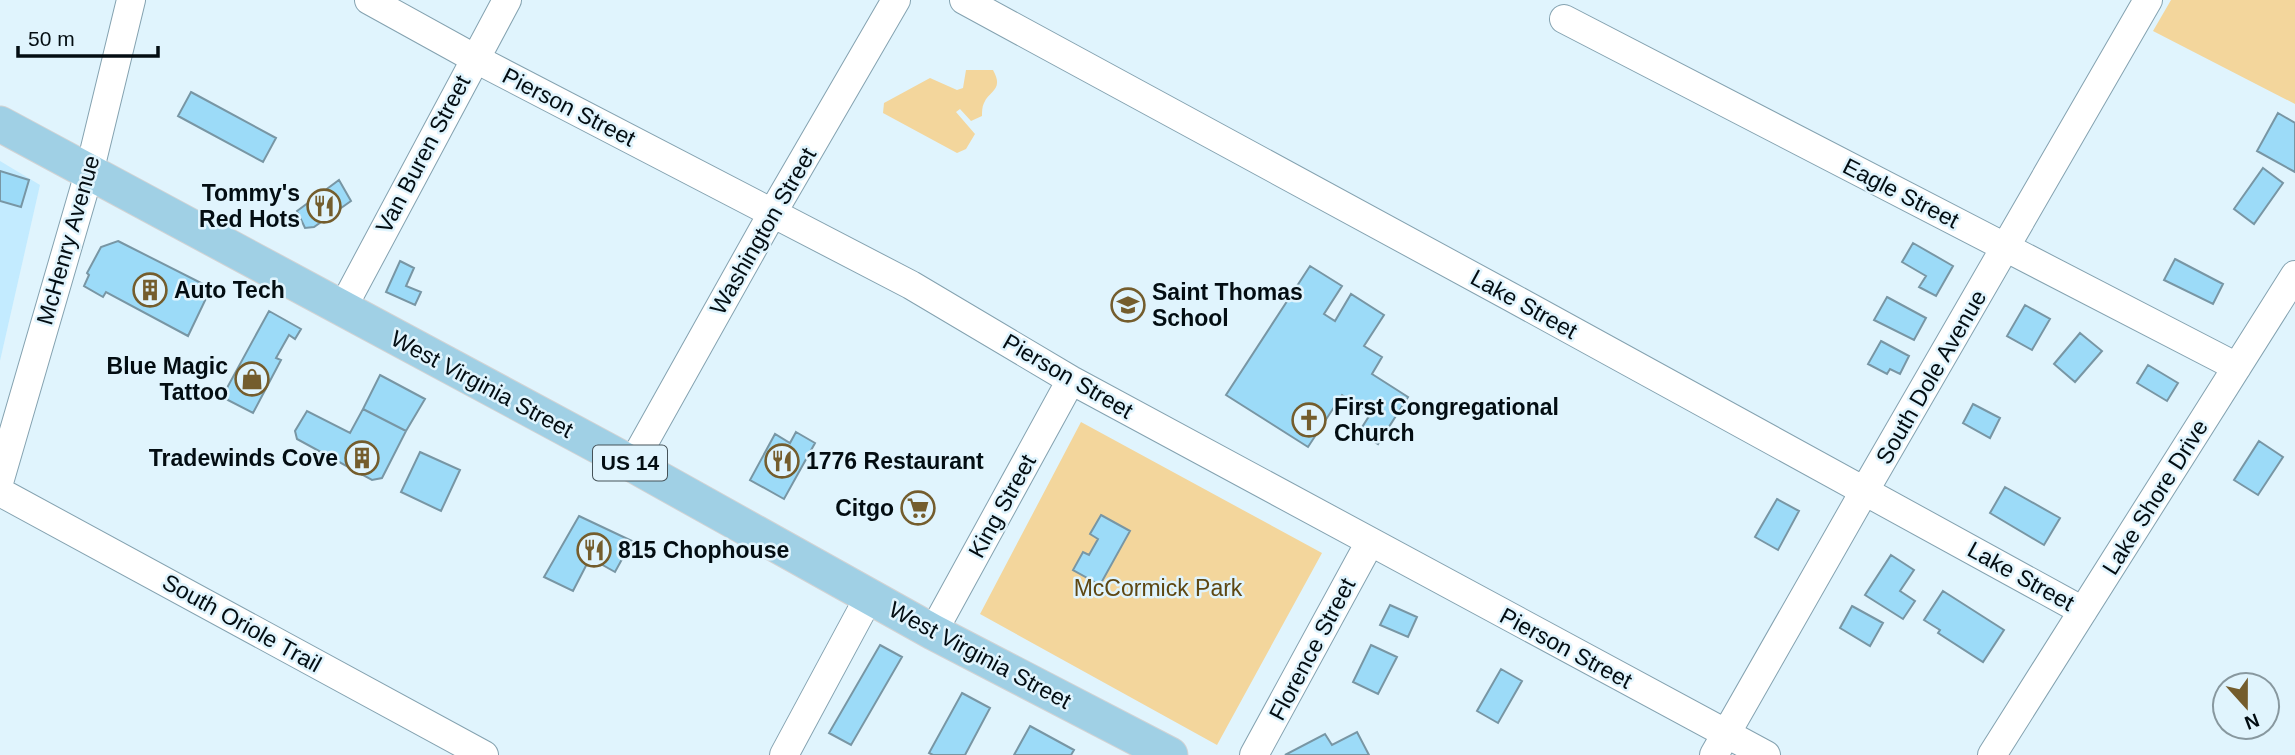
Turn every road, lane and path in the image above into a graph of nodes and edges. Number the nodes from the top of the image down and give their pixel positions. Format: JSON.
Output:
{"nodes":[{"id":1,"x":131,"y":0,"type":"edge"},
{"id":2,"x":369,"y":0,"type":"edge"},
{"id":3,"x":507,"y":0,"type":"edge"},
{"id":4,"x":896,"y":0,"type":"edge"},
{"id":5,"x":964,"y":0,"type":"edge"},
{"id":6,"x":2148,"y":0,"type":"edge"},
{"id":7,"x":1564,"y":19,"type":"dead end"},
{"id":8,"x":474,"y":58,"type":"junction"},
{"id":9,"x":0,"y":124,"type":"edge"},
{"id":10,"x":89,"y":173,"type":"junction"},
{"id":11,"x":773,"y":212,"type":"junction"},
{"id":12,"x":2007,"y":248,"type":"junction"},
{"id":13,"x":2295,"y":275,"type":"edge"},
{"id":14,"x":342,"y":309,"type":"junction"},
{"id":15,"x":2237,"y":367,"type":"junction"},
{"id":16,"x":1071,"y":380,"type":"junction"},
{"id":17,"x":632,"y":464,"type":"junction"},
{"id":18,"x":0,"y":479,"type":"edge"},
{"id":19,"x":1865,"y":490,"type":"junction"},
{"id":20,"x":0,"y":492,"type":"edge"},
{"id":21,"x":1370,"y":542,"type":"junction"},
{"id":22,"x":869,"y":597,"type":"junction"},
{"id":23,"x":2083,"y":611,"type":"junction"},
{"id":24,"x":933,"y":632,"type":"junction"},
{"id":25,"x":1720,"y":745,"type":"edge"},
{"id":26,"x":484,"y":755,"type":"edge"},
{"id":27,"x":784,"y":755,"type":"edge"},
{"id":28,"x":1170,"y":755,"type":"edge"},
{"id":29,"x":1254,"y":755,"type":"edge"},
{"id":30,"x":1766,"y":755,"type":"edge"},
{"id":31,"x":1992,"y":755,"type":"edge"}],
"edges":[{"from":1,"to":10,"type":"street","name":"McHenry Avenue"},
{"from":2,"to":8,"type":"street","name":"Pierson Street"},
{"from":3,"to":8,"type":"street","name":"Van Buren Street"},
{"from":4,"to":11,"type":"street","name":"Washington Street"},
{"from":5,"to":19,"type":"street","name":"Lake Street"},
{"from":6,"to":12,"type":"street","name":"South Dole Avenue"},
{"from":7,"to":12,"type":"street","name":"Eagle Street"},
{"from":8,"to":11,"type":"street","name":"Pierson Street"},
{"from":8,"to":14,"type":"street","name":"Van Buren Street"},
{"from":9,"to":10,"type":"main road","number":"US 14"},
{"from":10,"to":14,"type":"main road","name":"West Virginia Street","number":"US 14"},
{"from":10,"to":18,"type":"street","name":"McHenry Avenue"},
{"from":11,"to":16,"type":"street","name":"Pierson Street"},
{"from":11,"to":17,"type":"street","name":"Washington Street"},
{"from":12,"to":15,"type":"street","name":"Eagle Street"},
{"from":12,"to":19,"type":"street","name":"South Dole Avenue"},
{"from":13,"to":15,"type":"street","name":"Lake Shore Drive"},
{"from":14,"to":17,"type":"main road","name":"West Virginia Street","number":"US 14"},
{"from":15,"to":23,"type":"street","name":"Lake Shore Drive"},
{"from":16,"to":21,"type":"street","name":"Pierson Street"},
{"from":16,"to":24,"type":"street","name":"King Street"},
{"from":17,"to":22,"type":"main road","name":"West Virginia Street","number":"US 14"},
{"from":19,"to":23,"type":"street","name":"Lake Street"},
{"from":19,"to":25,"type":"street","name":"South Dole Avenue"},
{"from":20,"to":26,"type":"street","name":"South Oriole Trail"},
{"from":21,"to":25,"type":"street","name":"Pierson Street"},
{"from":21,"to":29,"type":"street","name":"Florence Street"},
{"from":22,"to":24,"type":"main road","name":"West Virginia Street","number":"US 14"},
{"from":22,"to":27,"type":"street"},
{"from":23,"to":31,"type":"street","name":"Lake Shore Drive"},
{"from":24,"to":28,"type":"main road","name":"West Virginia Street","number":"US 14"},
{"from":25,"to":30,"type":"street","name":"Pierson Street"}]}
